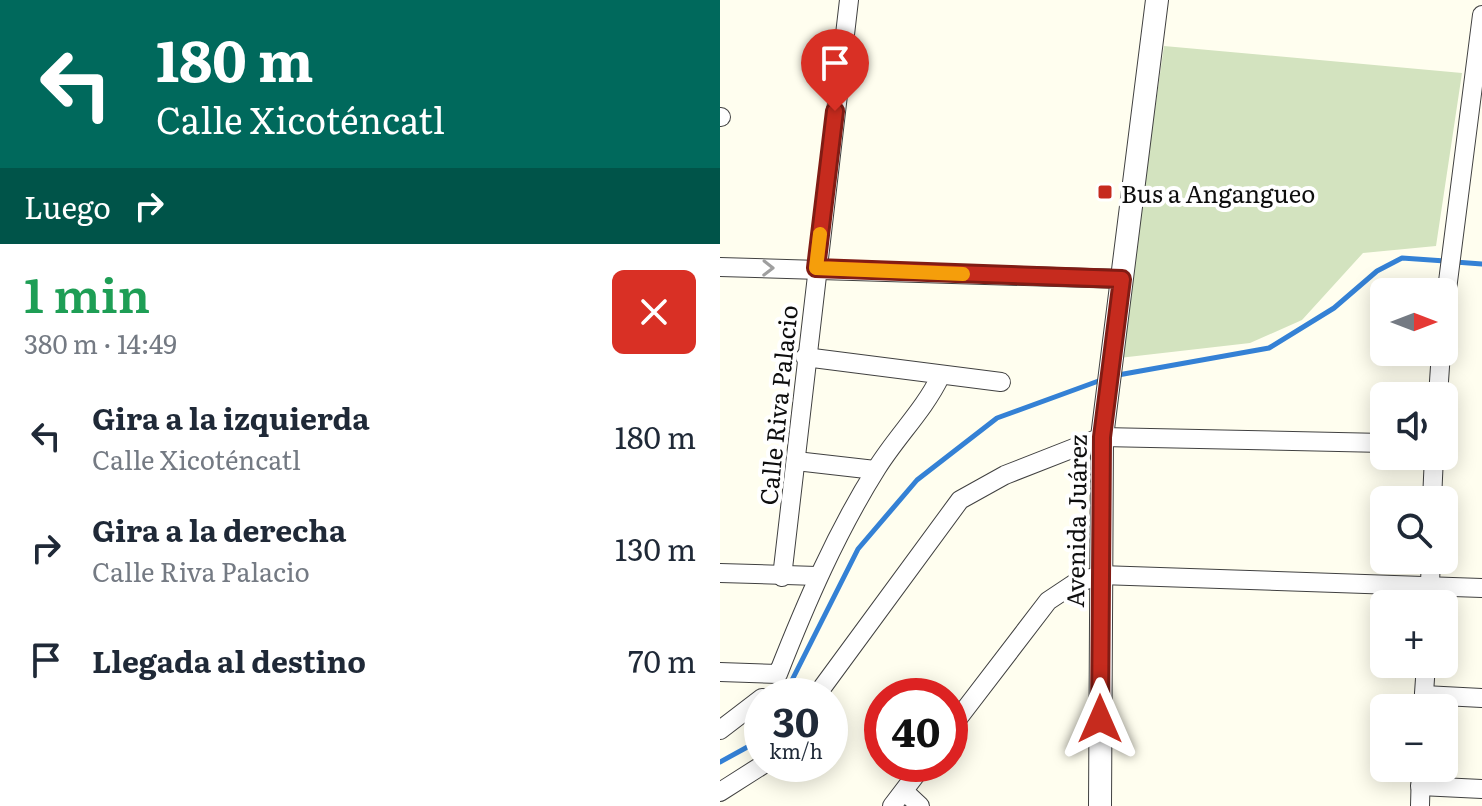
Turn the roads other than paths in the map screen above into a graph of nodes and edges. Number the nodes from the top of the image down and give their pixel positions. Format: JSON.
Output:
{"nodes":[{"id":1,"x":849,"y":0,"type":"edge"},
{"id":2,"x":1157,"y":0,"type":"edge"},
{"id":3,"x":1482,"y":15,"type":"edge"},
{"id":4,"x":720,"y":267,"type":"edge"},
{"id":5,"x":816,"y":268,"type":"junction"},
{"id":6,"x":1447,"y":278,"type":"edge"},
{"id":7,"x":1122,"y":279,"type":"junction"},
{"id":8,"x":805,"y":357,"type":"junction"},
{"id":9,"x":940,"y":377,"type":"junction"},
{"id":10,"x":1001,"y":382,"type":"dead end"},
{"id":11,"x":1102,"y":437,"type":"junction"},
{"id":12,"x":1370,"y":443,"type":"edge"},
{"id":13,"x":796,"y":461,"type":"junction"},
{"id":14,"x":875,"y":470,"type":"junction"},
{"id":15,"x":720,"y":573,"type":"edge"},
{"id":16,"x":1100,"y":575,"type":"junction"},
{"id":17,"x":817,"y":576,"type":"junction"},
{"id":18,"x":782,"y":577,"type":"junction"},
{"id":19,"x":1482,"y":588,"type":"edge"},
{"id":20,"x":1370,"y":591,"type":"edge"},
{"id":21,"x":1458,"y":591,"type":"edge"},
{"id":22,"x":720,"y":672,"type":"edge"},
{"id":23,"x":778,"y":674,"type":"junction"},
{"id":24,"x":775,"y":678,"type":"edge"},
{"id":25,"x":829,"y":678,"type":"edge"},
{"id":26,"x":1482,"y":698,"type":"edge"},
{"id":27,"x":1458,"y":700,"type":"edge"},
{"id":28,"x":968,"y":705,"type":"edge"},
{"id":29,"x":744,"y":711,"type":"edge"},
{"id":30,"x":720,"y":730,"type":"edge"},
{"id":31,"x":744,"y":777,"type":"edge"},
{"id":32,"x":911,"y":782,"type":"edge"},
{"id":33,"x":1420,"y":782,"type":"edge"},
{"id":34,"x":1446,"y":782,"type":"edge"},
{"id":35,"x":1482,"y":789,"type":"edge"},
{"id":36,"x":720,"y":793,"type":"edge"},
{"id":37,"x":898,"y":799,"type":"edge"},
{"id":38,"x":727,"y":806,"type":"edge"},
{"id":39,"x":920,"y":806,"type":"edge"},
{"id":40,"x":1100,"y":806,"type":"edge"},
{"id":41,"x":1420,"y":806,"type":"edge"}],
"edges":[{"from":1,"to":5,"type":"street","name":"Calle Riva Palacio"},
{"from":2,"to":7,"type":"street","name":"Avenida Juárez"},
{"from":3,"to":6,"type":"street"},
{"from":4,"to":5,"type":"street","one_way":true},
{"from":5,"to":7,"type":"street"},
{"from":5,"to":8,"type":"street","name":"Calle Riva Palacio"},
{"from":7,"to":11,"type":"street","name":"Avenida Juárez"},
{"from":8,"to":9,"type":"street"},
{"from":8,"to":13,"type":"street","name":"Calle Riva Palacio"},
{"from":9,"to":10,"type":"street"},
{"from":9,"to":14,"type":"street"},
{"from":11,"to":12,"type":"street"},
{"from":11,"to":16,"type":"street","name":"Avenida Juárez"},
{"from":11,"to":25,"type":"street"},
{"from":13,"to":14,"type":"street"},
{"from":13,"to":18,"type":"street","name":"Calle Riva Palacio"},
{"from":14,"to":17,"type":"street"},
{"from":15,"to":18,"type":"street"},
{"from":16,"to":20,"type":"street"},
{"from":16,"to":28,"type":"street"},
{"from":16,"to":40,"type":"street","name":"Avenida Juárez"},
{"from":17,"to":18,"type":"street"},
{"from":17,"to":23,"type":"street"},
{"from":19,"to":21,"type":"street"},
{"from":22,"to":23,"type":"street"},
{"from":23,"to":24,"type":"street"},
{"from":26,"to":27,"type":"street"},
{"from":29,"to":30,"type":"street"},
{"from":31,"to":36,"type":"street"},
{"from":32,"to":37,"type":"street"},
{"from":33,"to":41,"type":"street"},
{"from":34,"to":35,"type":"street"},
{"from":36,"to":38,"type":"street"},
{"from":37,"to":39,"type":"street"}]}
